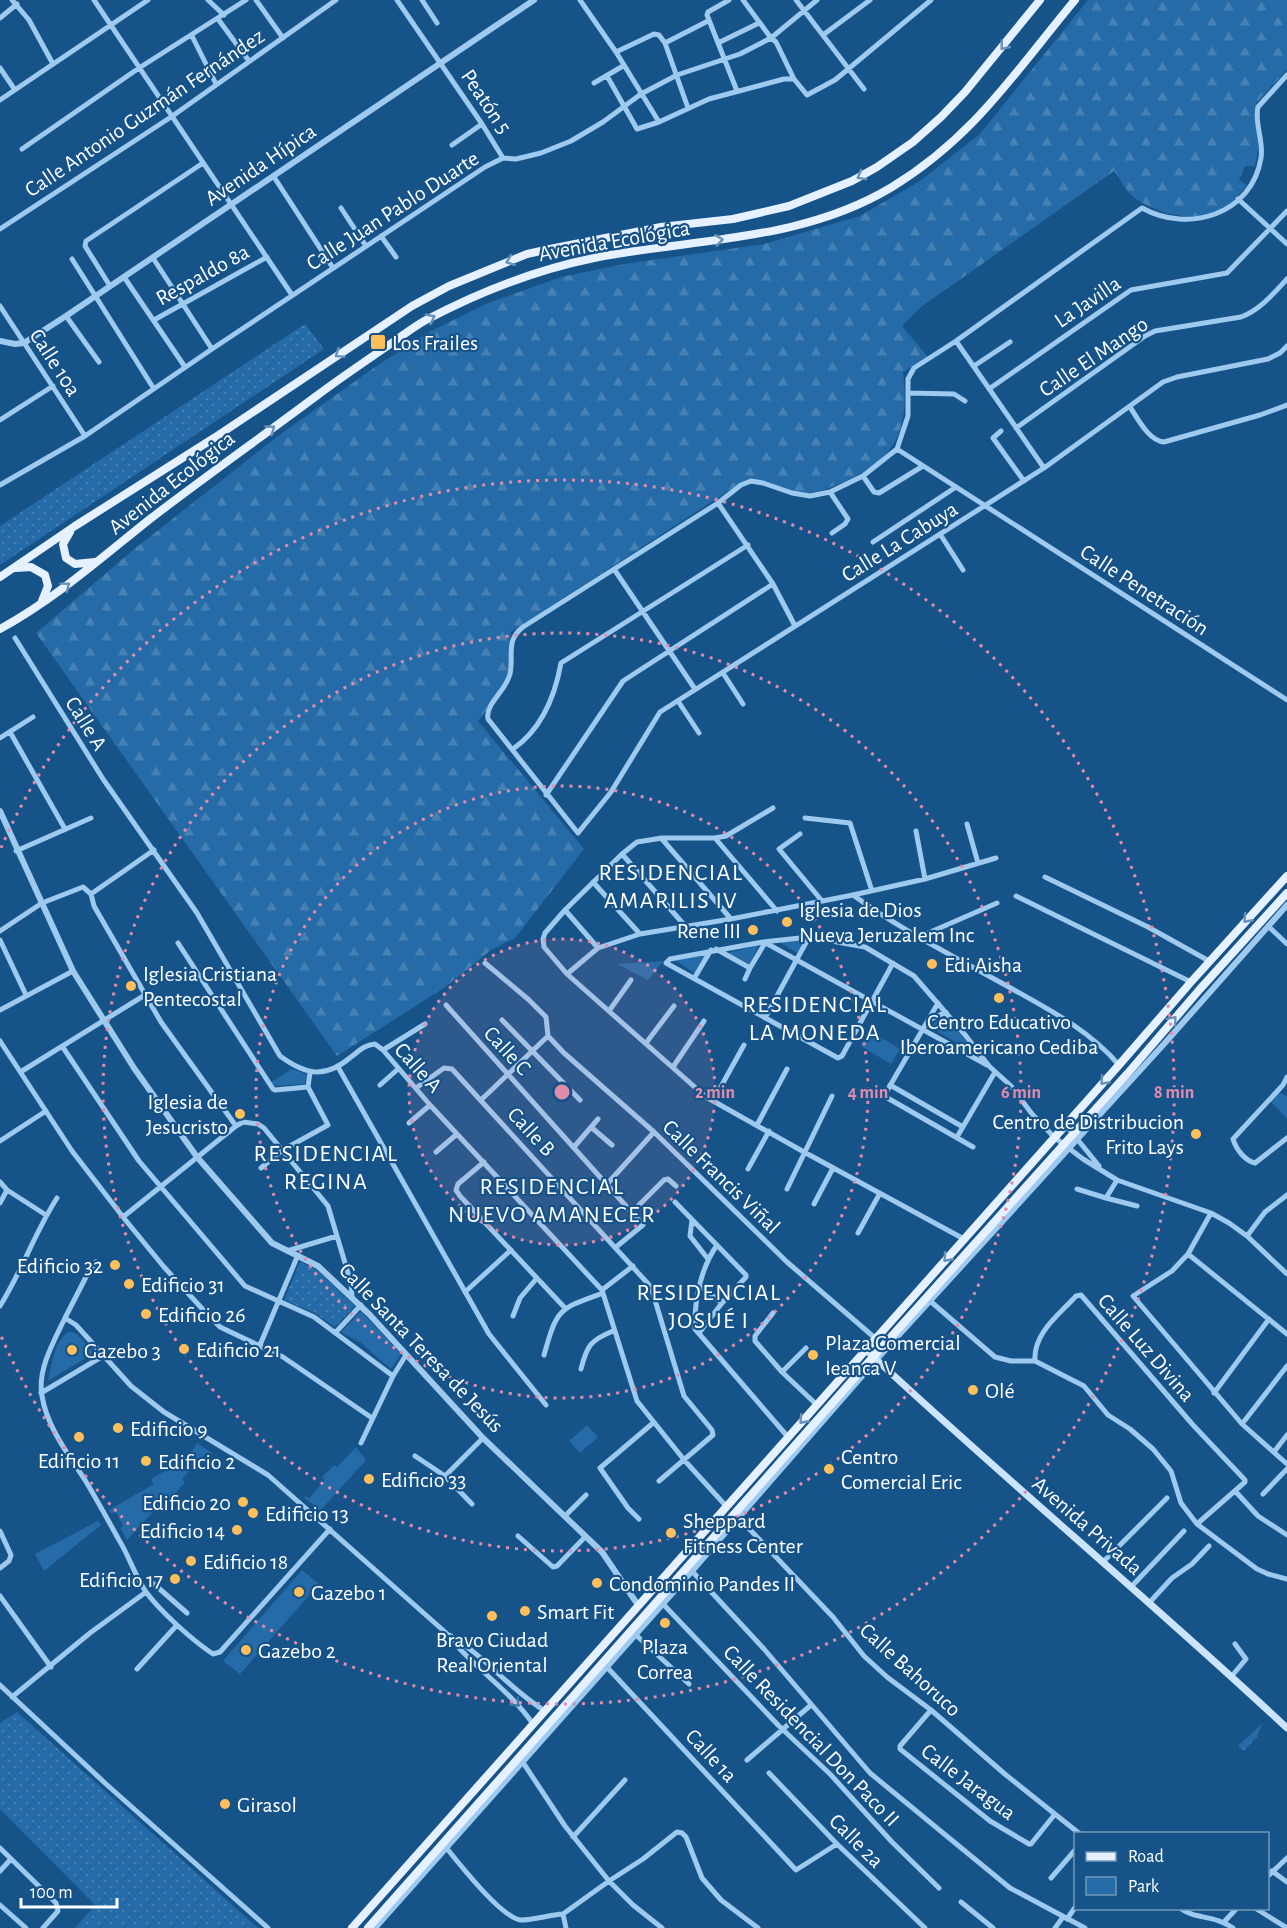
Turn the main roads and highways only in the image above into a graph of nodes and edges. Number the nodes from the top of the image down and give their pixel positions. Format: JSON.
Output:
{"nodes":[{"id":1,"x":1040,"y":0,"type":"edge"},
{"id":2,"x":1075,"y":0,"type":"edge"},
{"id":3,"x":75,"y":526,"type":"junction"},
{"id":4,"x":98,"y":562,"type":"junction"},
{"id":5,"x":9,"y":570,"type":"junction"},
{"id":6,"x":0,"y":577,"type":"edge"},
{"id":7,"x":38,"y":607,"type":"junction"},
{"id":8,"x":0,"y":629,"type":"edge"},
{"id":9,"x":1287,"y":876,"type":"edge"},
{"id":10,"x":1287,"y":893,"type":"edge"},
{"id":11,"x":865,"y":1349,"type":"junction"},
{"id":12,"x":875,"y":1358,"type":"junction"},
{"id":13,"x":1287,"y":1728,"type":"edge"},
{"id":14,"x":352,"y":1928,"type":"edge"},
{"id":15,"x":368,"y":1928,"type":"edge"}],
"edges":[{"from":1,"to":3,"type":"main road","one_way":true},
{"from":4,"to":2,"type":"main road","name":"Avenida Ecológica","one_way":true},
{"from":3,"to":4,"type":"main road"},
{"from":3,"to":5,"type":"main road"},
{"from":7,"to":4,"type":"main road","name":"Avenida Ecológica","one_way":true},
{"from":5,"to":6,"type":"main road"},
{"from":5,"to":7,"type":"main road"},
{"from":7,"to":8,"type":"main road","name":"Avenida Ecológica"},
{"from":9,"to":11,"type":"main road","one_way":true},
{"from":12,"to":10,"type":"main road","one_way":true},
{"from":11,"to":12,"type":"main road","name":"Avenida Privada"},
{"from":11,"to":14,"type":"main road","one_way":true},
{"from":12,"to":13,"type":"main road","name":"Avenida Privada"},
{"from":12,"to":15,"type":"main road"}]}
